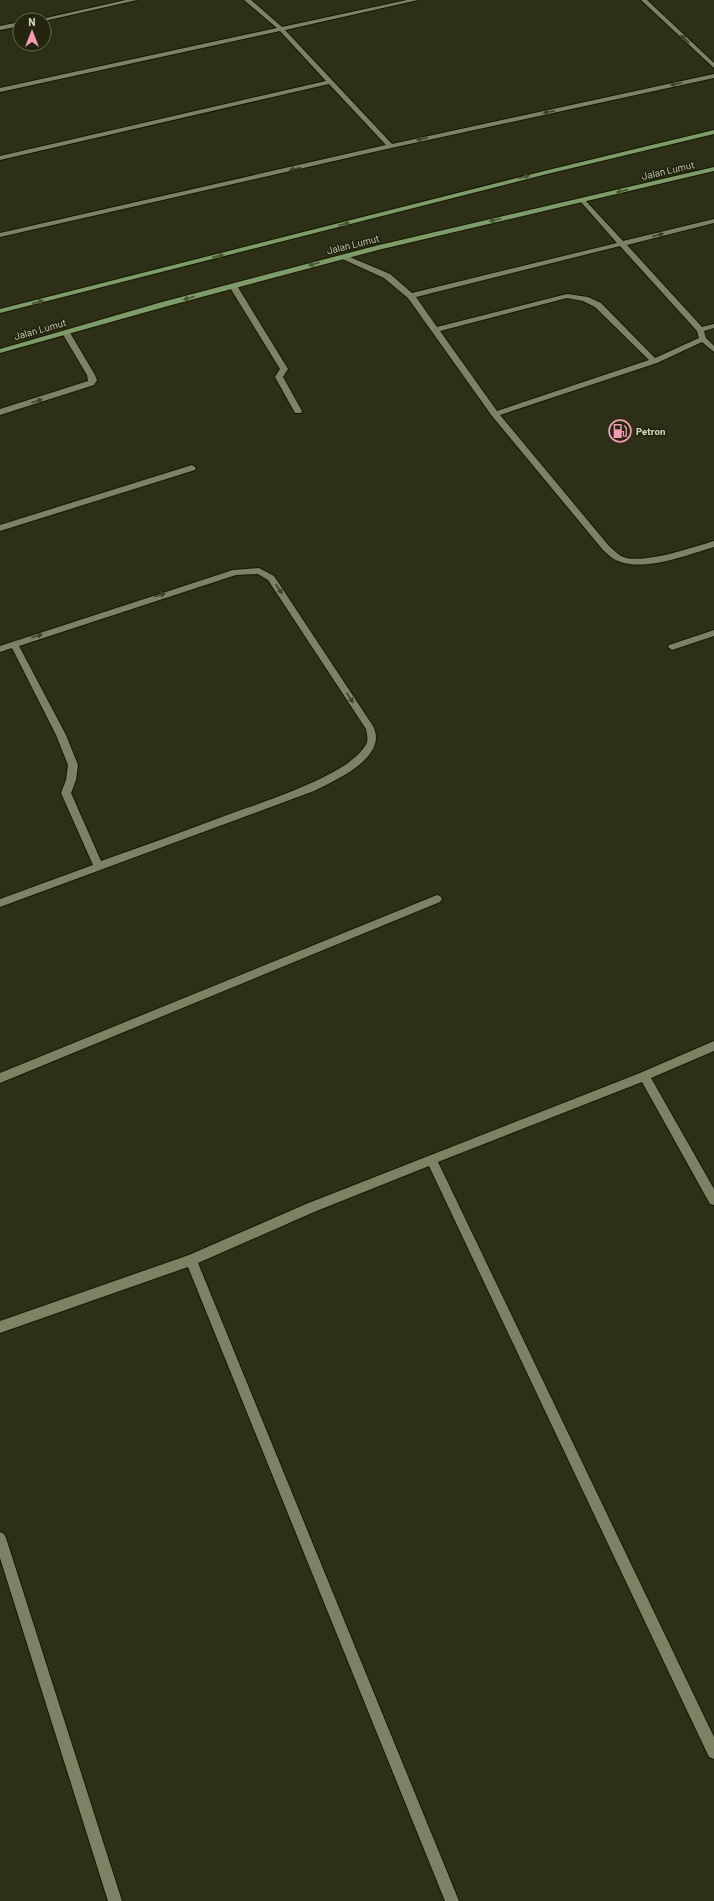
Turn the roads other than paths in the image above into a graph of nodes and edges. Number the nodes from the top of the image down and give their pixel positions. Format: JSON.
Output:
{"nodes":[{"id":1,"x":134,"y":0,"type":"edge"},
{"id":2,"x":247,"y":0,"type":"edge"},
{"id":3,"x":415,"y":0,"type":"edge"},
{"id":4,"x":644,"y":0,"type":"edge"},
{"id":5,"x":52,"y":17,"type":"edge"},
{"id":6,"x":12,"y":26,"type":"edge"},
{"id":7,"x":0,"y":28,"type":"edge"},
{"id":8,"x":280,"y":28,"type":"junction"},
{"id":9,"x":714,"y":66,"type":"edge"},
{"id":10,"x":714,"y":76,"type":"edge"},
{"id":11,"x":330,"y":82,"type":"junction"},
{"id":12,"x":0,"y":90,"type":"edge"},
{"id":13,"x":714,"y":132,"type":"edge"},
{"id":14,"x":391,"y":146,"type":"junction"},
{"id":15,"x":0,"y":158,"type":"edge"},
{"id":16,"x":714,"y":169,"type":"edge"},
{"id":17,"x":582,"y":200,"type":"junction"},
{"id":18,"x":714,"y":220,"type":"edge"},
{"id":19,"x":0,"y":235,"type":"edge"},
{"id":20,"x":620,"y":244,"type":"junction"},
{"id":21,"x":342,"y":256,"type":"junction"},
{"id":22,"x":233,"y":286,"type":"junction"},
{"id":23,"x":411,"y":296,"type":"junction"},
{"id":24,"x":0,"y":311,"type":"edge"},
{"id":25,"x":714,"y":326,"type":"edge"},
{"id":26,"x":435,"y":330,"type":"junction"},
{"id":27,"x":700,"y":330,"type":"junction"},
{"id":28,"x":66,"y":333,"type":"junction"},
{"id":29,"x":704,"y":339,"type":"junction"},
{"id":30,"x":714,"y":350,"type":"edge"},
{"id":31,"x":0,"y":351,"type":"edge"},
{"id":32,"x":654,"y":361,"type":"junction"},
{"id":33,"x":298,"y":411,"type":"dead end"},
{"id":34,"x":0,"y":412,"type":"edge"},
{"id":35,"x":495,"y":414,"type":"junction"},
{"id":36,"x":192,"y":468,"type":"dead end"},
{"id":37,"x":0,"y":528,"type":"edge"},
{"id":38,"x":714,"y":544,"type":"edge"},
{"id":39,"x":714,"y":633,"type":"edge"},
{"id":40,"x":14,"y":644,"type":"junction"},
{"id":41,"x":672,"y":647,"type":"dead end"},
{"id":42,"x":0,"y":649,"type":"edge"},
{"id":43,"x":98,"y":865,"type":"junction"},
{"id":44,"x":437,"y":899,"type":"dead end"},
{"id":45,"x":0,"y":903,"type":"edge"},
{"id":46,"x":714,"y":1046,"type":"edge"},
{"id":47,"x":644,"y":1076,"type":"junction"},
{"id":48,"x":0,"y":1078,"type":"edge"},
{"id":49,"x":431,"y":1159,"type":"junction"},
{"id":50,"x":714,"y":1200,"type":"edge"},
{"id":51,"x":191,"y":1260,"type":"junction"},
{"id":52,"x":0,"y":1327,"type":"edge"},
{"id":53,"x":0,"y":1538,"type":"edge"},
{"id":54,"x":714,"y":1752,"type":"edge"},
{"id":55,"x":115,"y":1901,"type":"edge"},
{"id":56,"x":452,"y":1901,"type":"edge"}],
"edges":[{"from":1,"to":5,"type":"street"},
{"from":2,"to":8,"type":"street"},
{"from":3,"to":8,"type":"street"},
{"from":9,"to":4,"type":"street","one_way":true},
{"from":6,"to":7,"type":"street"},
{"from":8,"to":11,"type":"street"},
{"from":8,"to":12,"type":"street"},
{"from":10,"to":14,"type":"street","one_way":true},
{"from":11,"to":14,"type":"street"},
{"from":11,"to":15,"type":"street"},
{"from":24,"to":13,"type":"main road","name":"Jalan Lumut","one_way":true},
{"from":14,"to":19,"type":"street","one_way":true},
{"from":16,"to":17,"type":"main road","name":"Jalan Lumut","one_way":true},
{"from":17,"to":20,"type":"street"},
{"from":17,"to":21,"type":"main road","name":"Jalan Lumut","one_way":true},
{"from":20,"to":18,"type":"street","one_way":true},
{"from":20,"to":23,"type":"street"},
{"from":20,"to":27,"type":"street"},
{"from":21,"to":22,"type":"main road","name":"Jalan Lumut","one_way":true},
{"from":21,"to":23,"type":"street"},
{"from":22,"to":28,"type":"main road","name":"Jalan Lumut","one_way":true},
{"from":22,"to":33,"type":"street"},
{"from":23,"to":26,"type":"street"},
{"from":25,"to":27,"type":"street"},
{"from":26,"to":32,"type":"street"},
{"from":26,"to":35,"type":"street"},
{"from":27,"to":29,"type":"street"},
{"from":28,"to":31,"type":"main road","name":"Jalan Lumut"},
{"from":34,"to":28,"type":"street","one_way":true},
{"from":29,"to":30,"type":"street"},
{"from":29,"to":32,"type":"street"},
{"from":32,"to":35,"type":"street"},
{"from":35,"to":38,"type":"street"},
{"from":36,"to":37,"type":"street"},
{"from":39,"to":41,"type":"street"},
{"from":40,"to":42,"type":"street"},
{"from":40,"to":43,"type":"street"},
{"from":40,"to":43,"type":"street","one_way":true},
{"from":43,"to":45,"type":"street"},
{"from":44,"to":48,"type":"street"},
{"from":46,"to":47,"type":"street"},
{"from":47,"to":49,"type":"street"},
{"from":47,"to":50,"type":"street"},
{"from":49,"to":51,"type":"street"},
{"from":49,"to":54,"type":"street"},
{"from":51,"to":52,"type":"street"},
{"from":51,"to":56,"type":"street"},
{"from":53,"to":55,"type":"street"}]}
